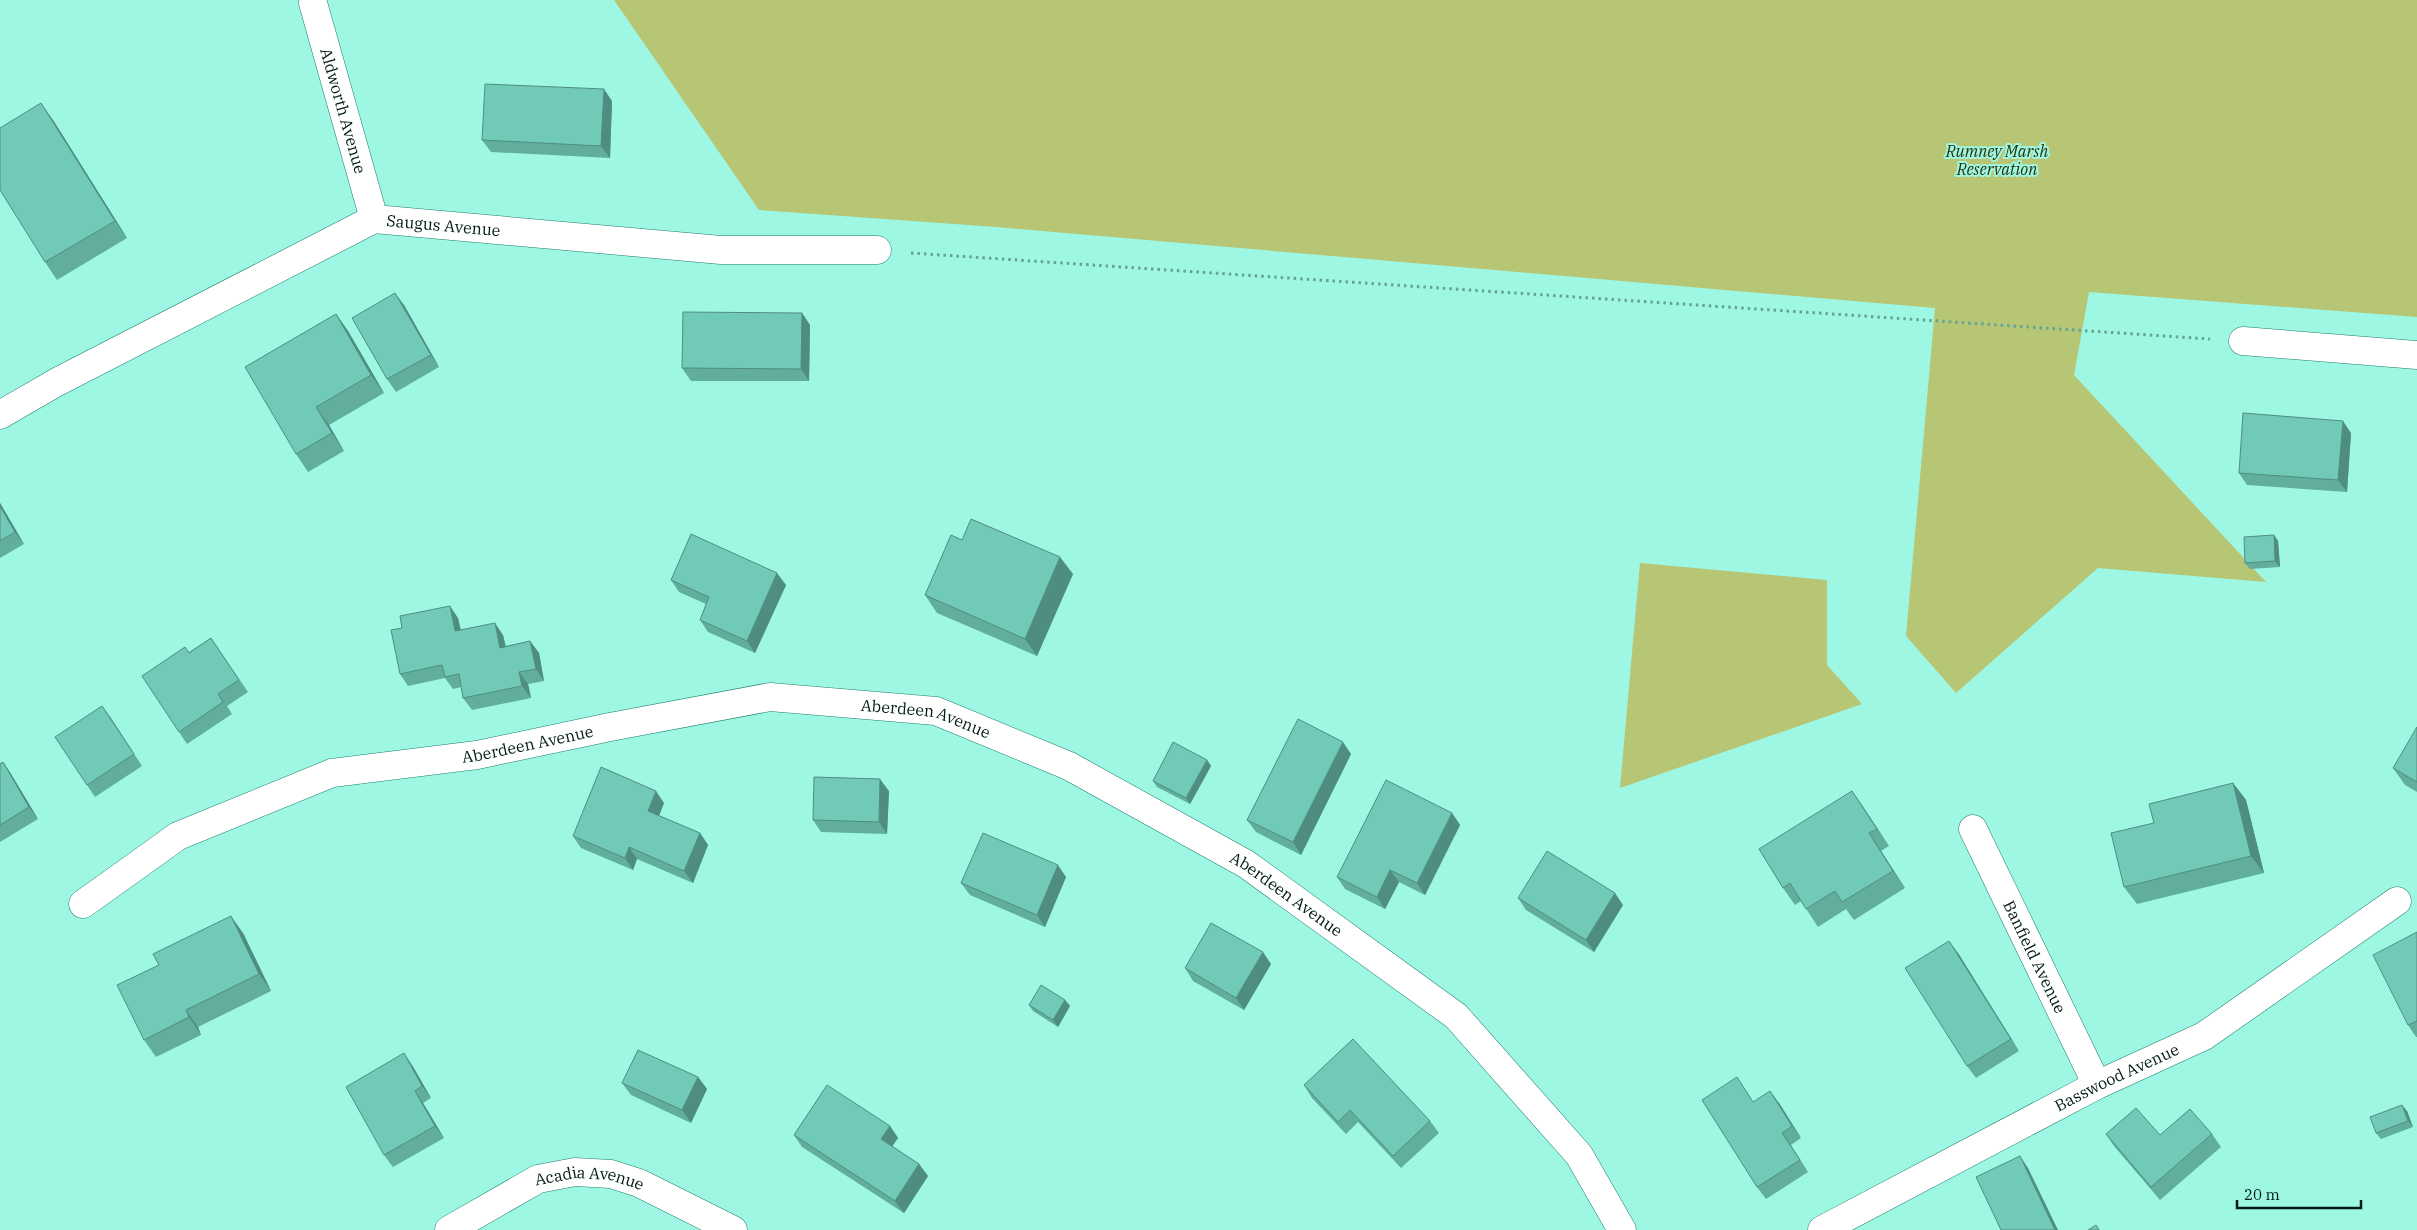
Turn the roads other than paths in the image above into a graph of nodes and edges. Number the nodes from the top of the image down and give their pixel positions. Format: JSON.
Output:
{"nodes":[{"id":1,"x":313,"y":3,"type":"dead end"},
{"id":2,"x":374,"y":219,"type":"junction"},
{"id":3,"x":877,"y":250,"type":"road end"},
{"id":4,"x":2243,"y":341,"type":"road end"},
{"id":5,"x":2417,"y":355,"type":"edge"},
{"id":6,"x":0,"y":415,"type":"edge"},
{"id":7,"x":1973,"y":830,"type":"dead end"},
{"id":8,"x":2397,"y":901,"type":"dead end"},
{"id":9,"x":83,"y":904,"type":"dead end"},
{"id":10,"x":2097,"y":1085,"type":"junction"},
{"id":11,"x":449,"y":1230,"type":"edge"},
{"id":12,"x":732,"y":1230,"type":"edge"},
{"id":13,"x":1622,"y":1230,"type":"edge"},
{"id":14,"x":1822,"y":1230,"type":"edge"}],
"edges":[{"from":1,"to":2,"type":"street","name":"Aldworth Avenue"},
{"from":2,"to":3,"type":"street","name":"Saugus Avenue"},
{"from":2,"to":6,"type":"street","name":"Saugus Avenue"},
{"from":4,"to":5,"type":"street"},
{"from":7,"to":10,"type":"street","name":"Banfield Avenue"},
{"from":8,"to":10,"type":"street","name":"Basswood Avenue"},
{"from":9,"to":13,"type":"street","name":"Aberdeen Avenue"},
{"from":10,"to":14,"type":"street","name":"Basswood Avenue"},
{"from":11,"to":12,"type":"street","name":"Acadia Avenue"}]}
